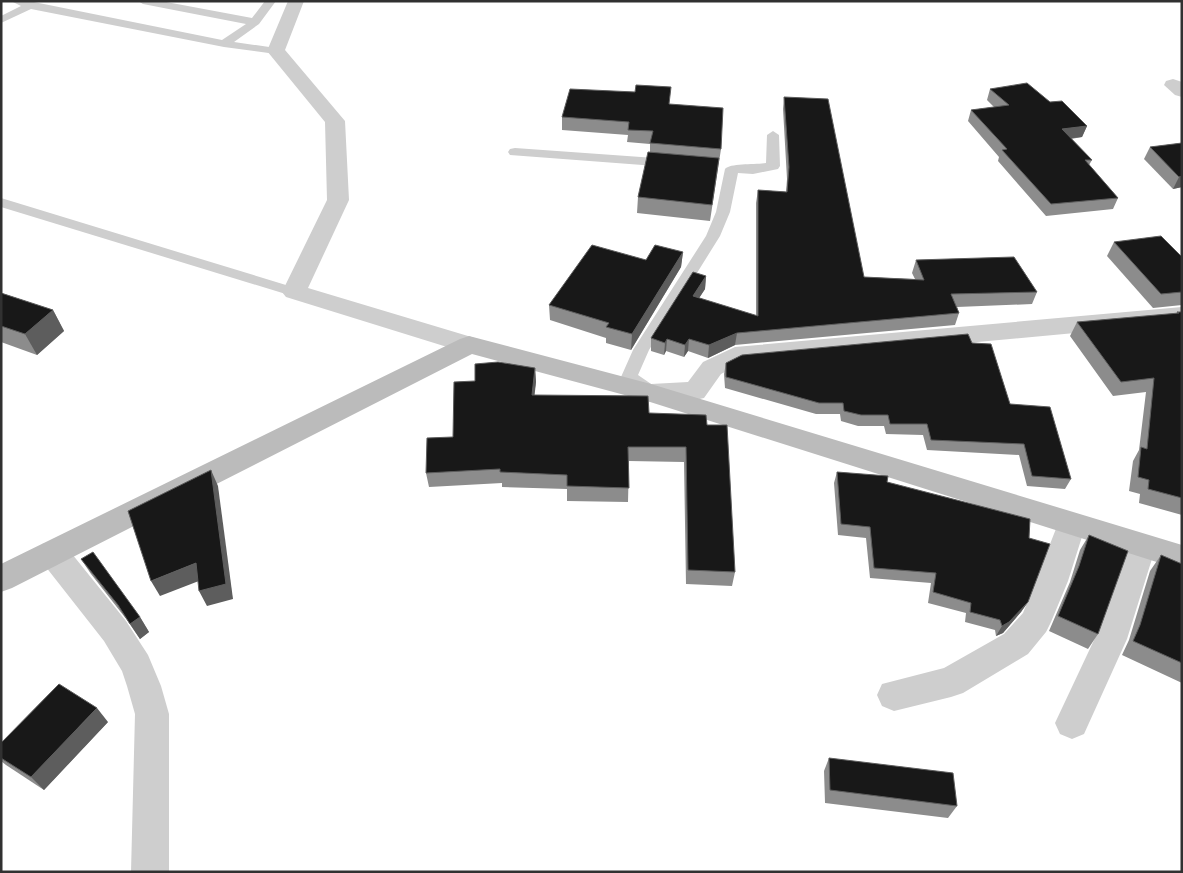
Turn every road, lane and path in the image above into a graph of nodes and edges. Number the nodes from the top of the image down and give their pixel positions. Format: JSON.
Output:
{"nodes":[{"id":1,"x":16,"y":1,"type":"edge"},
{"id":2,"x":143,"y":1,"type":"edge"},
{"id":3,"x":271,"y":1,"type":"edge"},
{"id":4,"x":296,"y":1,"type":"edge"},
{"id":5,"x":33,"y":3,"type":"edge"},
{"id":6,"x":1,"y":20,"type":"edge"},
{"id":7,"x":254,"y":22,"type":"junction"},
{"id":8,"x":224,"y":44,"type":"junction"},
{"id":9,"x":276,"y":51,"type":"junction"},
{"id":10,"x":773,"y":135,"type":"dead end"},
{"id":11,"x":515,"y":152,"type":"dead end"},
{"id":12,"x":681,"y":164,"type":"edge"},
{"id":13,"x":715,"y":168,"type":"edge"},
{"id":14,"x":732,"y":169,"type":"junction"},
{"id":15,"x":1,"y":202,"type":"edge"},
{"id":16,"x":294,"y":292,"type":"junction"},
{"id":17,"x":1182,"y":315,"type":"edge"},
{"id":18,"x":469,"y":345,"type":"junction"},
{"id":19,"x":651,"y":393,"type":"junction"},
{"id":20,"x":1071,"y":524,"type":"junction"},
{"id":21,"x":1141,"y":546,"type":"junction"},
{"id":22,"x":53,"y":553,"type":"junction"},
{"id":23,"x":1182,"y":558,"type":"edge"},
{"id":24,"x":1,"y":579,"type":"edge"},
{"id":25,"x":894,"y":695,"type":"dead end"},
{"id":26,"x":1072,"y":723,"type":"dead end"},
{"id":27,"x":150,"y":872,"type":"edge"}],
"edges":[{"from":1,"to":5,"type":"lane"},
{"from":2,"to":7,"type":"lane"},
{"from":3,"to":7,"type":"lane"},
{"from":4,"to":9,"type":"street"},
{"from":5,"to":6,"type":"lane"},
{"from":5,"to":8,"type":"lane"},
{"from":7,"to":8,"type":"lane"},
{"from":8,"to":9,"type":"lane"},
{"from":9,"to":16,"type":"street"},
{"from":10,"to":14,"type":"lane"},
{"from":11,"to":12,"type":"lane"},
{"from":13,"to":14,"type":"lane"},
{"from":14,"to":19,"type":"lane"},
{"from":15,"to":16,"type":"lane"},
{"from":16,"to":18,"type":"street"},
{"from":17,"to":19,"type":"street"},
{"from":18,"to":19,"type":"street"},
{"from":18,"to":22,"type":"street"},
{"from":19,"to":20,"type":"street"},
{"from":20,"to":21,"type":"street"},
{"from":20,"to":25,"type":"street"},
{"from":21,"to":23,"type":"street"},
{"from":21,"to":26,"type":"street"},
{"from":22,"to":24,"type":"street"},
{"from":22,"to":27,"type":"street"}]}
